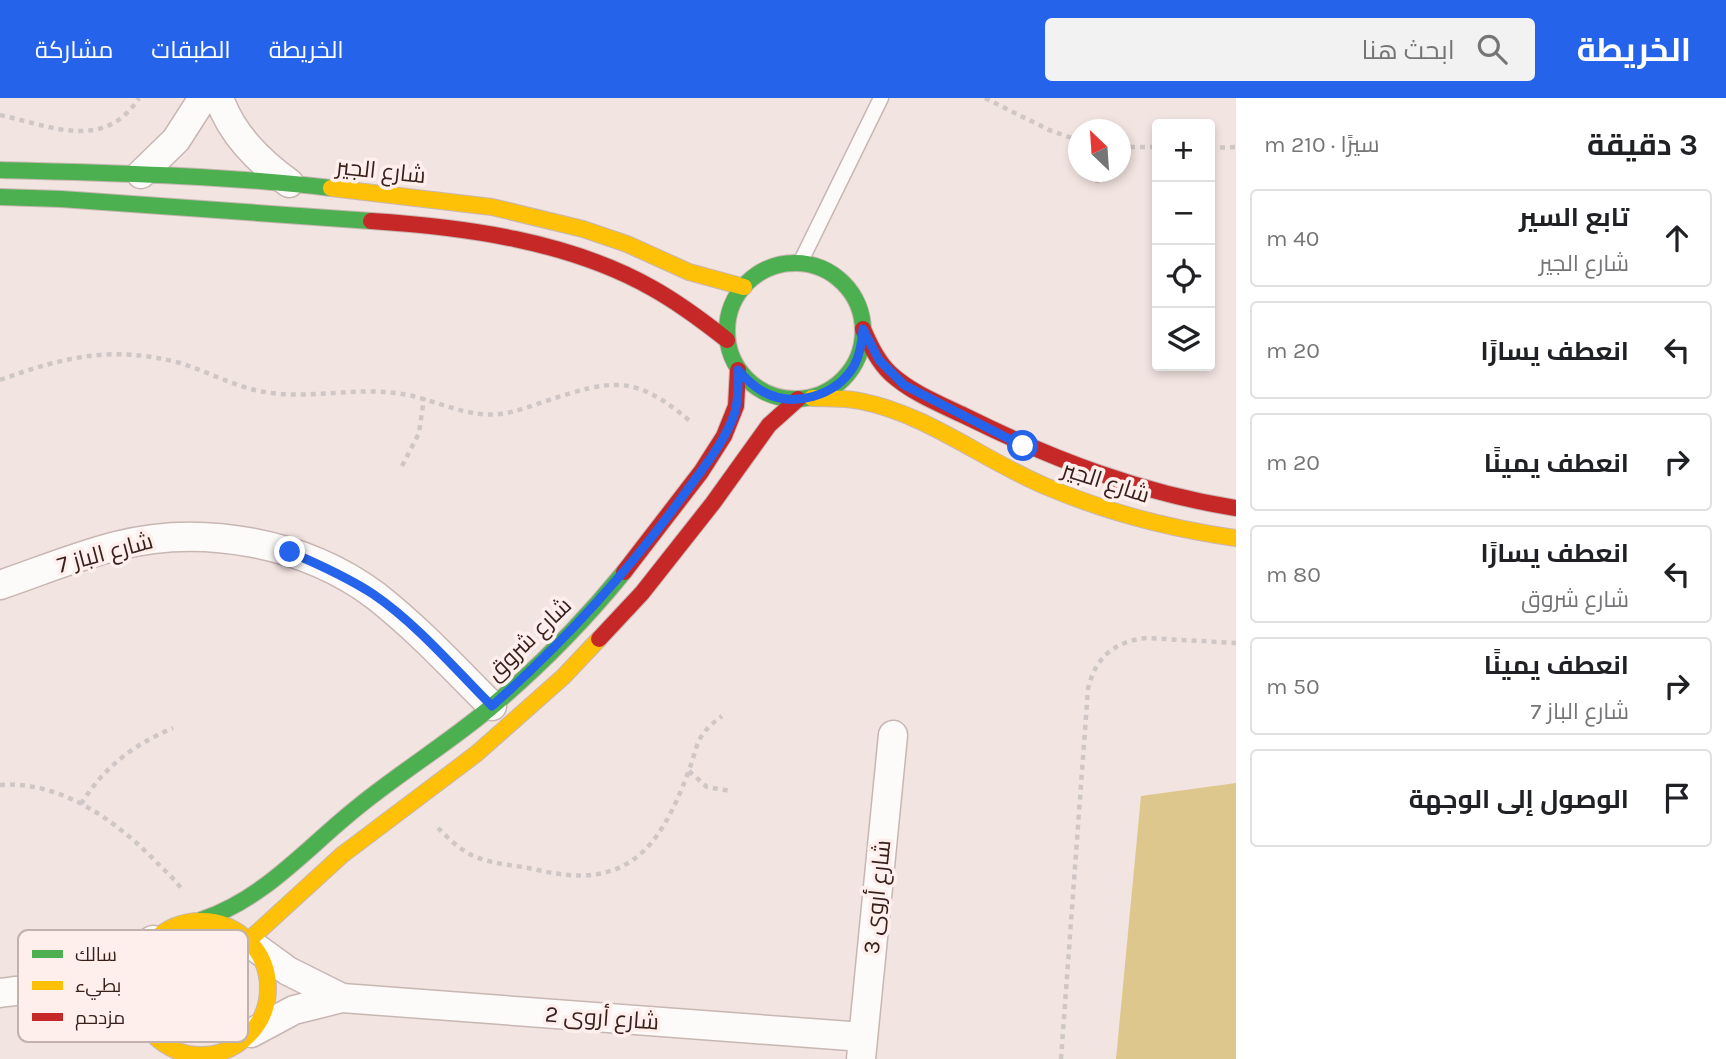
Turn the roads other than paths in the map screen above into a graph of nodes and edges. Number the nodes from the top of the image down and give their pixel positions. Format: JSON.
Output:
{"nodes":[{"id":1,"x":203,"y":98,"type":"edge"},
{"id":2,"x":219,"y":98,"type":"edge"},
{"id":3,"x":881,"y":98,"type":"edge"},
{"id":4,"x":0,"y":170,"type":"edge"},
{"id":5,"x":141,"y":174,"type":"junction"},
{"id":6,"x":289,"y":183,"type":"junction"},
{"id":7,"x":0,"y":197,"type":"edge"},
{"id":8,"x":800,"y":263,"type":"junction"},
{"id":9,"x":744,"y":287,"type":"junction"},
{"id":10,"x":863,"y":329,"type":"junction"},
{"id":11,"x":727,"y":340,"type":"junction"},
{"id":12,"x":738,"y":370,"type":"junction"},
{"id":13,"x":805,"y":399,"type":"junction"},
{"id":14,"x":1236,"y":508,"type":"edge"},
{"id":15,"x":1236,"y":538,"type":"edge"},
{"id":16,"x":0,"y":585,"type":"edge"},
{"id":17,"x":492,"y":706,"type":"junction"},
{"id":18,"x":893,"y":734,"type":"dead end"},
{"id":19,"x":201,"y":920,"type":"junction"},
{"id":20,"x":166,"y":930,"type":"edge"},
{"id":21,"x":236,"y":930,"type":"edge"},
{"id":22,"x":248,"y":940,"type":"edge"},
{"id":23,"x":252,"y":943,"type":"junction"},
{"id":24,"x":18,"y":990,"type":"edge"},
{"id":25,"x":0,"y":993,"type":"edge"},
{"id":26,"x":342,"y":998,"type":"junction"},
{"id":27,"x":251,"y":1033,"type":"junction"},
{"id":28,"x":248,"y":1035,"type":"edge"},
{"id":29,"x":160,"y":1042,"type":"edge"},
{"id":30,"x":240,"y":1042,"type":"edge"},
{"id":31,"x":862,"y":1048,"type":"edge"},
{"id":32,"x":200,"y":1057,"type":"edge"}],
"edges":[{"from":1,"to":5,"type":"street"},
{"from":2,"to":6,"type":"street"},
{"from":3,"to":8,"type":"lane"},
{"from":4,"to":5,"type":"street","name":"شارع الجير"},
{"from":5,"to":6,"type":"street","name":"شارع الجير"},
{"from":6,"to":9,"type":"street","name":"شارع الجير"},
{"from":7,"to":11,"type":"street"},
{"from":8,"to":9,"type":"street"},
{"from":8,"to":10,"type":"street"},
{"from":9,"to":11,"type":"street"},
{"from":10,"to":13,"type":"street"},
{"from":10,"to":14,"type":"street","name":"شارع الجير"},
{"from":11,"to":12,"type":"street"},
{"from":12,"to":13,"type":"street"},
{"from":12,"to":17,"type":"street","name":"شارع شروق"},
{"from":13,"to":15,"type":"street","name":"شارع الجير"},
{"from":13,"to":23,"type":"street"},
{"from":16,"to":17,"type":"street","name":"شارع الباز 7"},
{"from":17,"to":19,"type":"street","name":"شارع شروق"},
{"from":18,"to":31,"type":"street","name":"شارع أروى 3"},
{"from":19,"to":20,"type":"street"},
{"from":19,"to":21,"type":"street"},
{"from":22,"to":23,"type":"street"},
{"from":23,"to":26,"type":"street","name":"شارع أروى 2"},
{"from":23,"to":27,"type":"street"},
{"from":24,"to":25,"type":"street"},
{"from":26,"to":27,"type":"street","name":"شارع أروى 2"},
{"from":26,"to":31,"type":"street","name":"شارع أروى 2"},
{"from":27,"to":28,"type":"street"},
{"from":29,"to":32,"type":"street"},
{"from":30,"to":32,"type":"street"}]}
